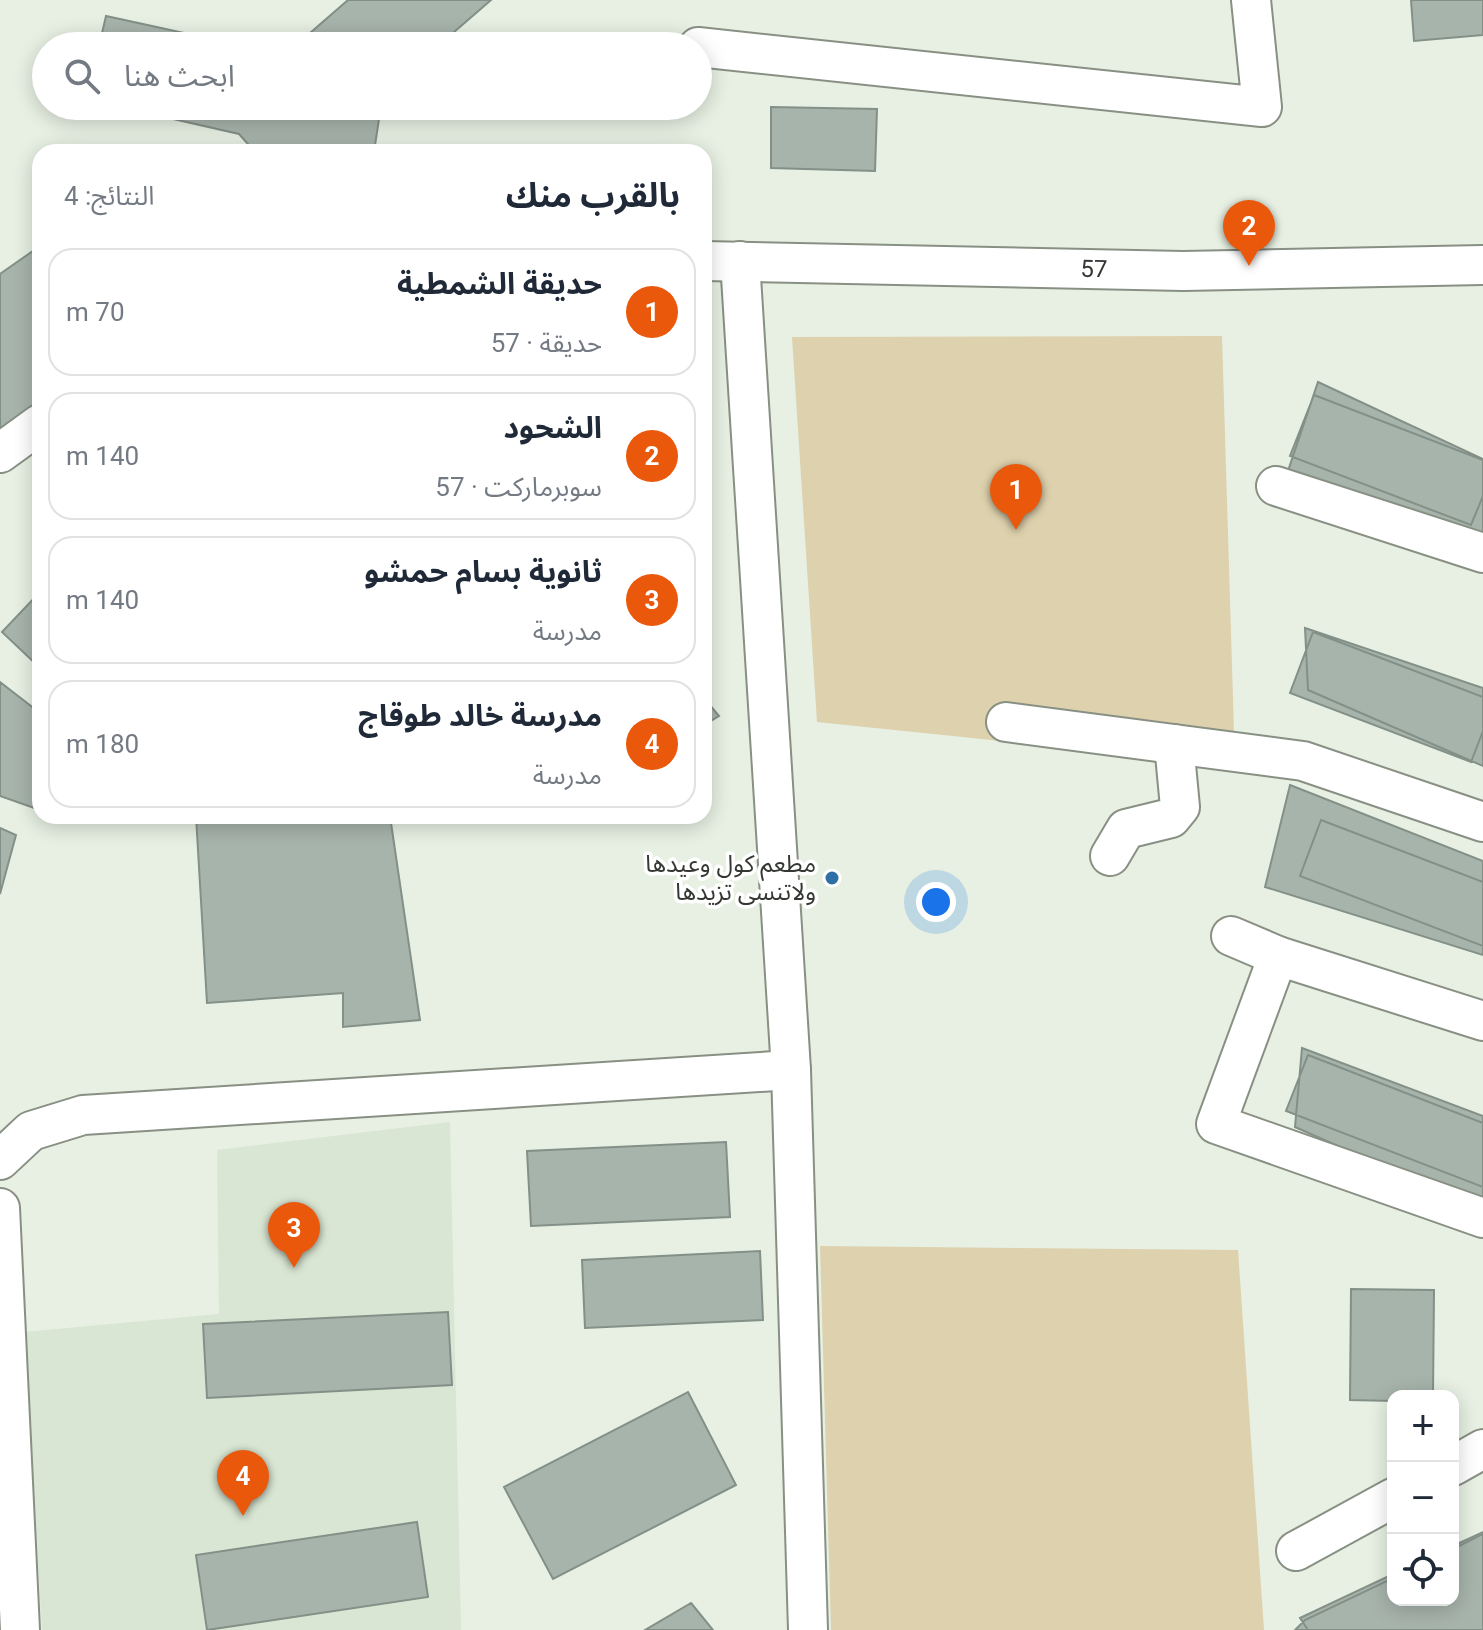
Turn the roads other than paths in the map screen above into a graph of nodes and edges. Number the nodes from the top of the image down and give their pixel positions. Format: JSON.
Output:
{"nodes":[{"id":1,"x":1251,"y":0,"type":"edge"},
{"id":2,"x":712,"y":48,"type":"edge"},
{"id":3,"x":722,"y":261,"type":"edge"},
{"id":4,"x":1483,"y":265,"type":"edge"},
{"id":5,"x":32,"y":430,"type":"edge"},
{"id":6,"x":0,"y":453,"type":"edge"},
{"id":7,"x":1276,"y":486,"type":"dead end"},
{"id":8,"x":1483,"y":553,"type":"edge"},
{"id":9,"x":1006,"y":722,"type":"dead end"},
{"id":10,"x":1174,"y":744,"type":"junction"},
{"id":11,"x":1483,"y":822,"type":"edge"},
{"id":12,"x":1110,"y":856,"type":"dead end"},
{"id":13,"x":1231,"y":936,"type":"dead end"},
{"id":14,"x":1278,"y":956,"type":"junction"},
{"id":15,"x":1483,"y":1021,"type":"edge"},
{"id":16,"x":791,"y":1070,"type":"junction"},
{"id":17,"x":0,"y":1160,"type":"edge"},
{"id":18,"x":0,"y":1208,"type":"edge"},
{"id":19,"x":1483,"y":1218,"type":"edge"},
{"id":20,"x":1483,"y":1449,"type":"edge"},
{"id":21,"x":1459,"y":1463,"type":"edge"},
{"id":22,"x":1387,"y":1501,"type":"edge"},
{"id":23,"x":1296,"y":1551,"type":"dead end"},
{"id":24,"x":20,"y":1630,"type":"edge"},
{"id":25,"x":808,"y":1630,"type":"edge"}],
"edges":[{"from":1,"to":2,"type":"street"},
{"from":3,"to":4,"type":"street","name":"57"},
{"from":3,"to":16,"type":"street"},
{"from":5,"to":6,"type":"street"},
{"from":7,"to":8,"type":"street"},
{"from":9,"to":10,"type":"street"},
{"from":10,"to":11,"type":"street"},
{"from":10,"to":12,"type":"street"},
{"from":13,"to":14,"type":"street"},
{"from":14,"to":15,"type":"street"},
{"from":14,"to":19,"type":"street"},
{"from":16,"to":17,"type":"street"},
{"from":16,"to":25,"type":"street"},
{"from":18,"to":24,"type":"street"},
{"from":20,"to":21,"type":"street"},
{"from":22,"to":23,"type":"street"}]}
